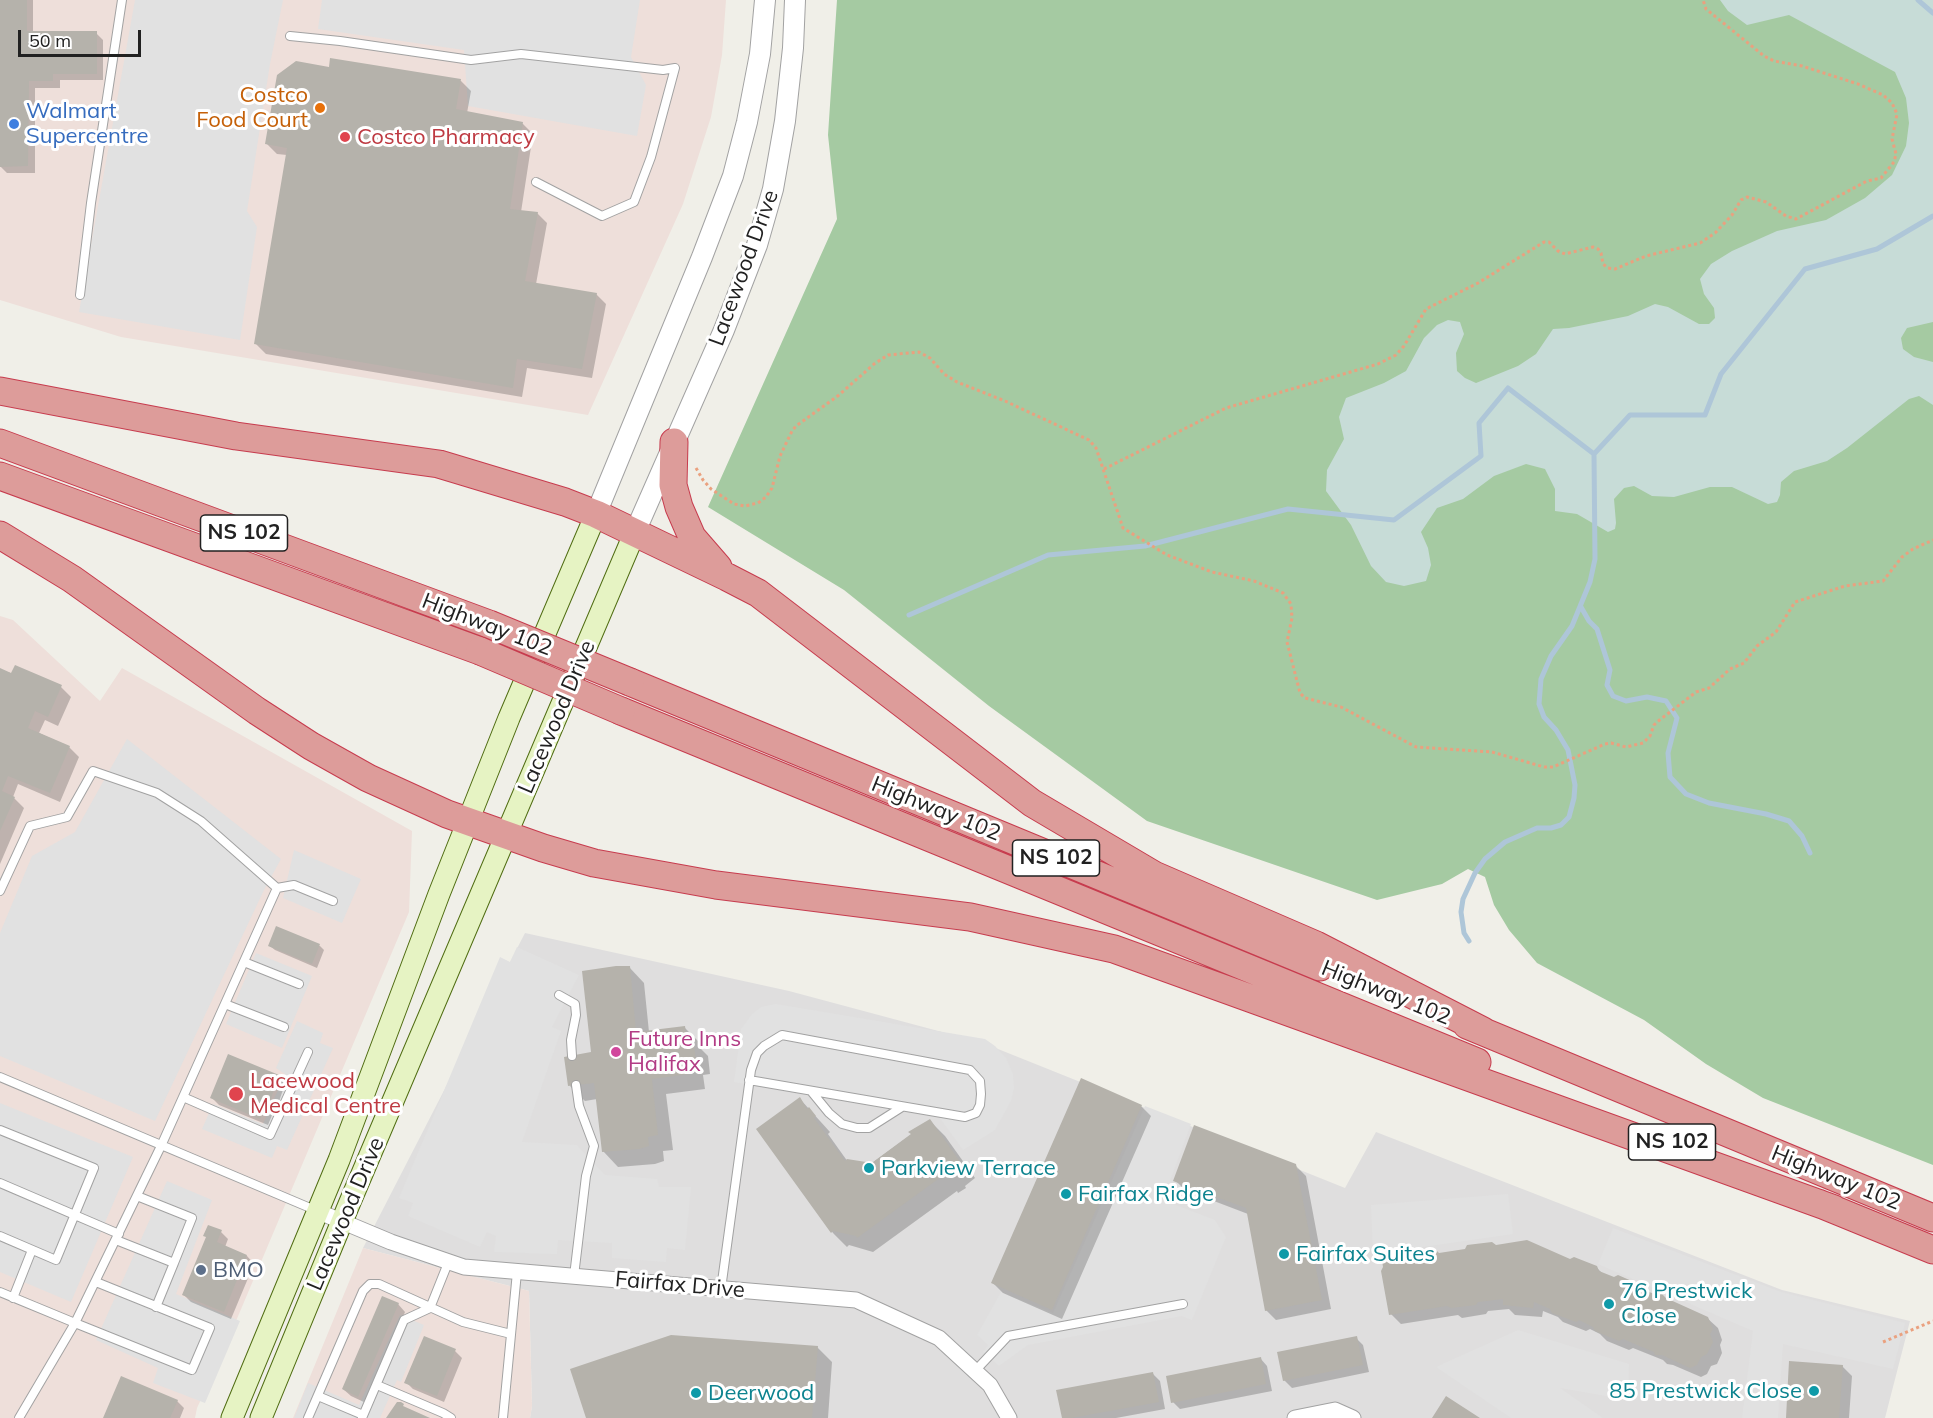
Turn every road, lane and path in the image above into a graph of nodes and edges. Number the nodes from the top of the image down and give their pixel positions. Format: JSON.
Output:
{"nodes":[{"id":1,"x":122,"y":0,"type":"edge"},
{"id":2,"x":765,"y":0,"type":"edge"},
{"id":3,"x":795,"y":0,"type":"edge"},
{"id":4,"x":1703,"y":0,"type":"edge"},
{"id":5,"x":290,"y":36,"type":"dead end"},
{"id":6,"x":536,"y":182,"type":"dead end"},
{"id":7,"x":80,"y":295,"type":"dead end"},
{"id":8,"x":0,"y":391,"type":"edge"},
{"id":9,"x":677,"y":436,"type":"junction"},
{"id":10,"x":0,"y":443,"type":"edge"},
{"id":11,"x":1104,"y":469,"type":"junction"},
{"id":12,"x":0,"y":476,"type":"edge"},
{"id":13,"x":596,"y":514,"type":"junction"},
{"id":14,"x":635,"y":532,"type":"junction"},
{"id":15,"x":0,"y":536,"type":"edge"},
{"id":16,"x":1933,"y":540,"type":"edge"},
{"id":17,"x":727,"y":577,"type":"junction"},
{"id":18,"x":469,"y":822,"type":"junction"},
{"id":19,"x":506,"y":836,"type":"junction"},
{"id":20,"x":277,"y":888,"type":"junction"},
{"id":21,"x":0,"y":891,"type":"edge"},
{"id":22,"x":333,"y":901,"type":"dead end"},
{"id":23,"x":244,"y":962,"type":"junction"},
{"id":24,"x":299,"y":984,"type":"dead end"},
{"id":25,"x":559,"y":995,"type":"dead end"},
{"id":26,"x":225,"y":1004,"type":"junction"},
{"id":27,"x":284,"y":1027,"type":"dead end"},
{"id":28,"x":1483,"y":1031,"type":"junction"},
{"id":29,"x":308,"y":1052,"type":"dead end"},
{"id":30,"x":572,"y":1056,"type":"dead end"},
{"id":31,"x":0,"y":1077,"type":"edge"},
{"id":32,"x":749,"y":1080,"type":"junction"},
{"id":33,"x":576,"y":1085,"type":"dead end"},
{"id":34,"x":810,"y":1091,"type":"junction"},
{"id":35,"x":183,"y":1096,"type":"junction"},
{"id":36,"x":902,"y":1107,"type":"junction"},
{"id":37,"x":0,"y":1130,"type":"edge"},
{"id":38,"x":161,"y":1146,"type":"junction"},
{"id":39,"x":0,"y":1183,"type":"edge"},
{"id":40,"x":137,"y":1196,"type":"junction"},
{"id":41,"x":1834,"y":1209,"type":"junction"},
{"id":42,"x":317,"y":1211,"type":"junction"},
{"id":43,"x":75,"y":1215,"type":"junction"},
{"id":44,"x":1933,"y":1218,"type":"edge"},
{"id":45,"x":342,"y":1221,"type":"junction"},
{"id":46,"x":0,"y":1236,"type":"edge"},
{"id":47,"x":118,"y":1237,"type":"junction"},
{"id":48,"x":32,"y":1250,"type":"junction"},
{"id":49,"x":1933,"y":1250,"type":"edge"},
{"id":50,"x":174,"y":1263,"type":"junction"},
{"id":51,"x":448,"y":1263,"type":"junction"},
{"id":52,"x":517,"y":1272,"type":"junction"},
{"id":53,"x":574,"y":1276,"type":"junction"},
{"id":54,"x":96,"y":1282,"type":"junction"},
{"id":55,"x":721,"y":1289,"type":"junction"},
{"id":56,"x":0,"y":1292,"type":"edge"},
{"id":57,"x":13,"y":1298,"type":"junction"},
{"id":58,"x":1183,"y":1304,"type":"dead end"},
{"id":59,"x":156,"y":1307,"type":"junction"},
{"id":60,"x":430,"y":1308,"type":"junction"},
{"id":61,"x":1933,"y":1321,"type":"edge"},
{"id":62,"x":75,"y":1323,"type":"junction"},
{"id":63,"x":511,"y":1334,"type":"junction"},
{"id":64,"x":1883,"y":1342,"type":"dead end"},
{"id":65,"x":975,"y":1371,"type":"junction"},
{"id":66,"x":377,"y":1385,"type":"junction"},
{"id":67,"x":318,"y":1396,"type":"junction"},
{"id":68,"x":362,"y":1416,"type":"edge"},
{"id":69,"x":19,"y":1418,"type":"edge"},
{"id":70,"x":231,"y":1418,"type":"edge"},
{"id":71,"x":261,"y":1418,"type":"edge"},
{"id":72,"x":308,"y":1418,"type":"edge"},
{"id":73,"x":451,"y":1418,"type":"edge"},
{"id":74,"x":503,"y":1418,"type":"edge"},
{"id":75,"x":1009,"y":1418,"type":"edge"},
{"id":76,"x":1295,"y":1418,"type":"edge"},
{"id":77,"x":1353,"y":1418,"type":"edge"}],
"edges":[{"from":1,"to":7,"type":"lane"},
{"from":2,"to":13,"type":"street","name":"Lacewood Drive"},
{"from":3,"to":9,"type":"street","name":"Lacewood Drive"},
{"from":4,"to":11,"type":"path"},
{"from":5,"to":6,"type":"lane"},
{"from":8,"to":13,"type":"highway"},
{"from":9,"to":11,"type":"path"},
{"from":9,"to":14,"type":"street","name":"Lacewood Drive"},
{"from":9,"to":17,"type":"highway"},
{"from":10,"to":28,"type":"highway","name":"Highway 102","number":"NS 102","bridge":true},
{"from":11,"to":16,"type":"path"},
{"from":12,"to":41,"type":"highway","name":"Highway 102","number":"NS 102","bridge":true},
{"from":13,"to":14,"type":"highway"},
{"from":13,"to":18,"type":"main road","name":"Lacewood Drive"},
{"from":14,"to":17,"type":"highway"},
{"from":14,"to":19,"type":"main road","name":"Lacewood Drive"},
{"from":15,"to":18,"type":"highway"},
{"from":17,"to":28,"type":"highway"},
{"from":18,"to":19,"type":"highway"},
{"from":18,"to":42,"type":"main road","name":"Lacewood Drive"},
{"from":19,"to":41,"type":"highway"},
{"from":19,"to":45,"type":"main road","name":"Lacewood Drive"},
{"from":20,"to":21,"type":"lane"},
{"from":20,"to":22,"type":"lane"},
{"from":20,"to":23,"type":"lane"},
{"from":23,"to":24,"type":"lane"},
{"from":23,"to":26,"type":"lane"},
{"from":25,"to":30,"type":"lane"},
{"from":26,"to":27,"type":"lane"},
{"from":26,"to":35,"type":"lane"},
{"from":28,"to":44,"type":"highway","name":"Highway 102","number":"NS 102"},
{"from":29,"to":35,"type":"lane"},
{"from":31,"to":38,"type":"lane"},
{"from":32,"to":34,"type":"lane"},
{"from":32,"to":36,"type":"lane"},
{"from":32,"to":55,"type":"lane"},
{"from":33,"to":53,"type":"lane"},
{"from":34,"to":36,"type":"lane"},
{"from":34,"to":36,"type":"lane"},
{"from":35,"to":38,"type":"lane"},
{"from":37,"to":43,"type":"lane"},
{"from":38,"to":40,"type":"lane"},
{"from":38,"to":42,"type":"lane"},
{"from":39,"to":43,"type":"lane"},
{"from":40,"to":47,"type":"lane"},
{"from":40,"to":50,"type":"lane"},
{"from":41,"to":49,"type":"highway","name":"Highway 102","number":"NS 102"},
{"from":42,"to":45,"type":"street","name":"Fairfax Drive"},
{"from":42,"to":70,"type":"main road","name":"Lacewood Drive"},
{"from":43,"to":47,"type":"lane"},
{"from":43,"to":48,"type":"lane"},
{"from":45,"to":51,"type":"street","name":"Fairfax Drive"},
{"from":45,"to":71,"type":"main road","name":"Lacewood Drive"},
{"from":46,"to":48,"type":"lane"},
{"from":47,"to":50,"type":"lane"},
{"from":47,"to":54,"type":"lane"},
{"from":48,"to":57,"type":"lane"},
{"from":50,"to":59,"type":"lane"},
{"from":51,"to":52,"type":"street","name":"Fairfax Drive"},
{"from":51,"to":60,"type":"lane"},
{"from":52,"to":53,"type":"street","name":"Fairfax Drive"},
{"from":52,"to":63,"type":"lane"},
{"from":53,"to":55,"type":"street","name":"Fairfax Drive"},
{"from":54,"to":59,"type":"lane"},
{"from":54,"to":62,"type":"lane"},
{"from":55,"to":65,"type":"street","name":"Fairfax Drive"},
{"from":56,"to":57,"type":"lane"},
{"from":57,"to":62,"type":"lane"},
{"from":58,"to":65,"type":"lane"},
{"from":59,"to":62,"type":"lane"},
{"from":60,"to":63,"type":"lane"},
{"from":60,"to":66,"type":"lane"},
{"from":60,"to":67,"type":"lane"},
{"from":61,"to":64,"type":"path"},
{"from":62,"to":69,"type":"lane"},
{"from":63,"to":74,"type":"lane"},
{"from":65,"to":75,"type":"street","name":"Fairfax Drive"},
{"from":66,"to":68,"type":"lane"},
{"from":66,"to":73,"type":"lane"},
{"from":67,"to":68,"type":"lane"},
{"from":67,"to":72,"type":"lane"},
{"from":76,"to":77,"type":"street"}]}
